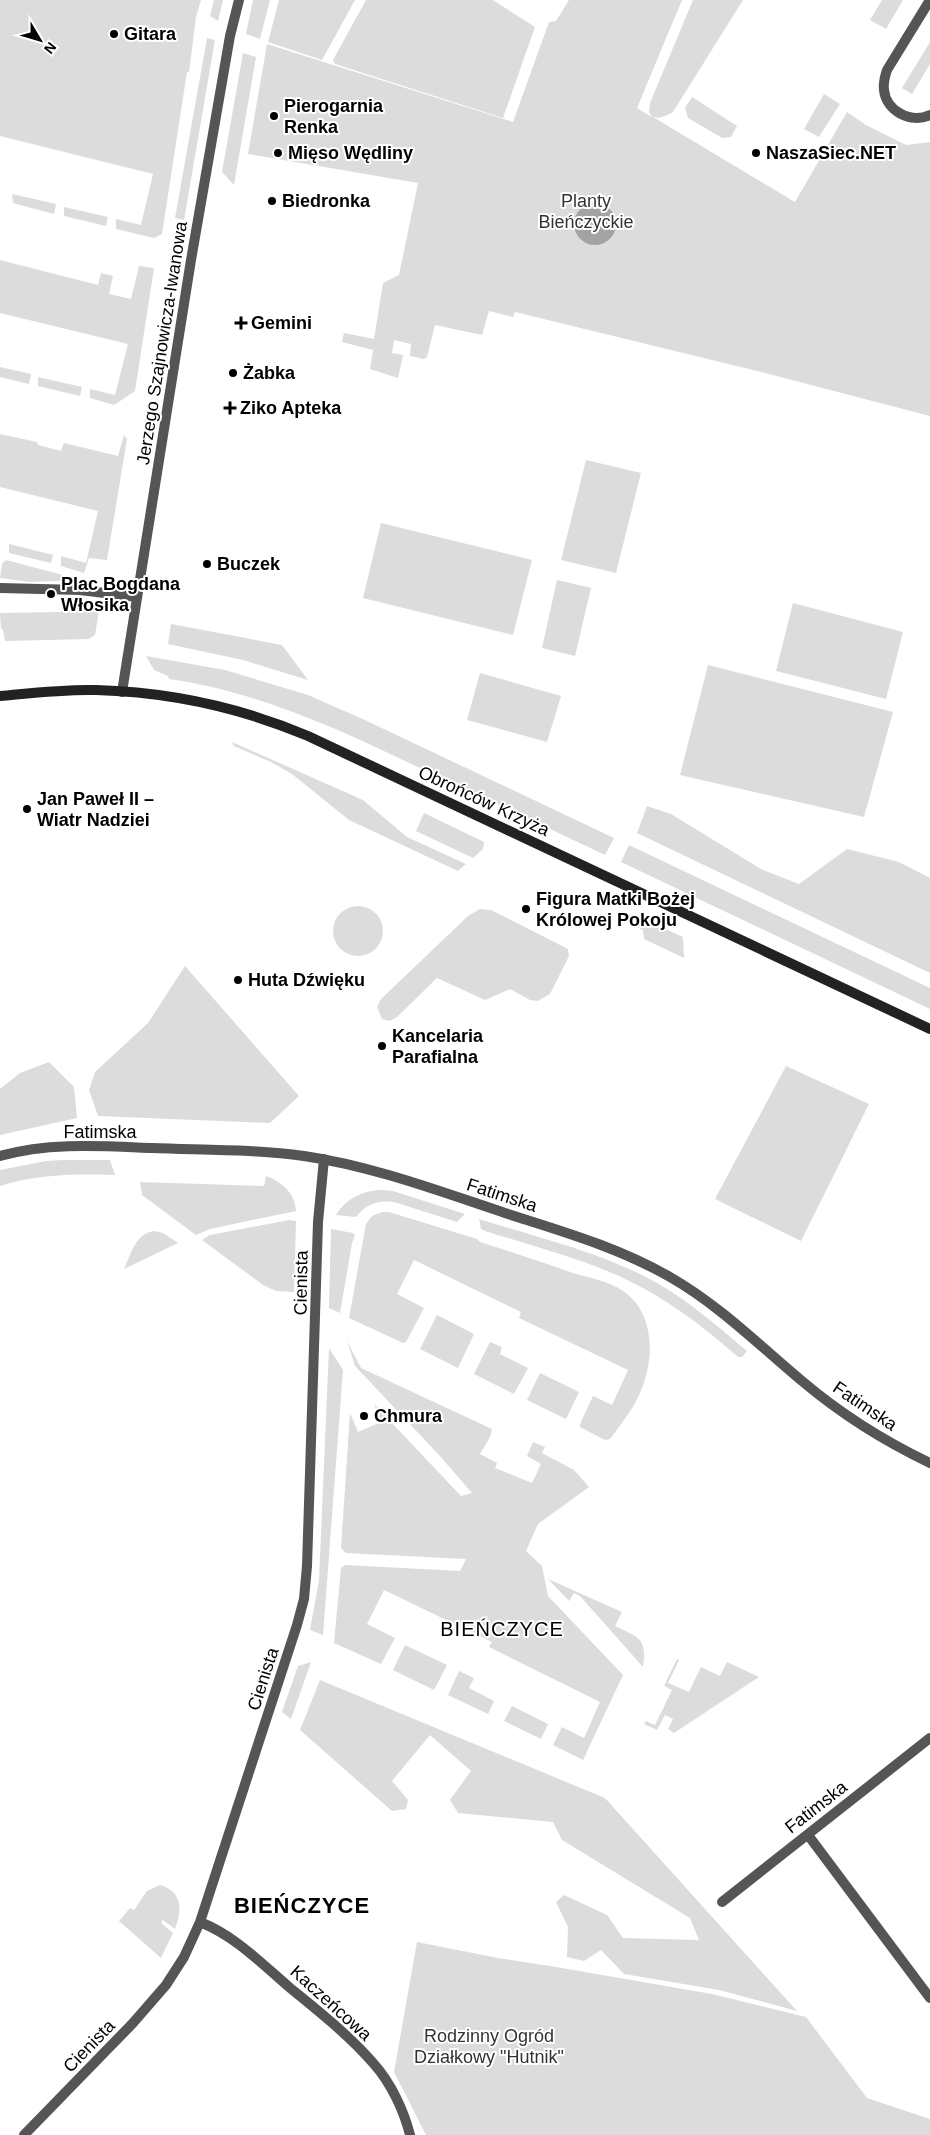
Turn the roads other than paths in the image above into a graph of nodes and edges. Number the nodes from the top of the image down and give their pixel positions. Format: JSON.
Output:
{"nodes":[{"id":1,"x":239,"y":0,"type":"edge"},
{"id":2,"x":930,"y":0,"type":"edge"},
{"id":3,"x":930,"y":115,"type":"edge"},
{"id":4,"x":0,"y":588,"type":"edge"},
{"id":5,"x":137,"y":597,"type":"junction"},
{"id":6,"x":122,"y":692,"type":"junction"},
{"id":7,"x":0,"y":696,"type":"edge"},
{"id":8,"x":930,"y":1030,"type":"edge"},
{"id":9,"x":0,"y":1156,"type":"edge"},
{"id":10,"x":324,"y":1159,"type":"junction"},
{"id":11,"x":930,"y":1463,"type":"edge"},
{"id":12,"x":930,"y":1738,"type":"edge"},
{"id":13,"x":808,"y":1834,"type":"junction"},
{"id":14,"x":722,"y":1902,"type":"dead end"},
{"id":15,"x":200,"y":1922,"type":"junction"},
{"id":16,"x":930,"y":1998,"type":"edge"},
{"id":17,"x":24,"y":2135,"type":"edge"},
{"id":18,"x":410,"y":2135,"type":"edge"}],
"edges":[{"from":1,"to":5,"type":"street","name":"Jerzego Szajnowicza-Iwanowa"},
{"from":2,"to":3,"type":"street"},
{"from":4,"to":5,"type":"street"},
{"from":5,"to":6,"type":"street","name":"Jerzego Szajnowicza-Iwanowa"},
{"from":6,"to":7,"type":"street","name":"Obrońców Krzyża"},
{"from":6,"to":8,"type":"street","name":"Obrońców Krzyża"},
{"from":9,"to":10,"type":"street","name":"Fatimska"},
{"from":10,"to":11,"type":"street","name":"Fatimska"},
{"from":10,"to":15,"type":"street","name":"Cienista"},
{"from":12,"to":13,"type":"street","name":"Fatimska"},
{"from":13,"to":14,"type":"street","name":"Fatimska"},
{"from":13,"to":16,"type":"street"},
{"from":15,"to":17,"type":"street","name":"Cienista"},
{"from":15,"to":18,"type":"street","name":"Kaczeńcowa"}]}
